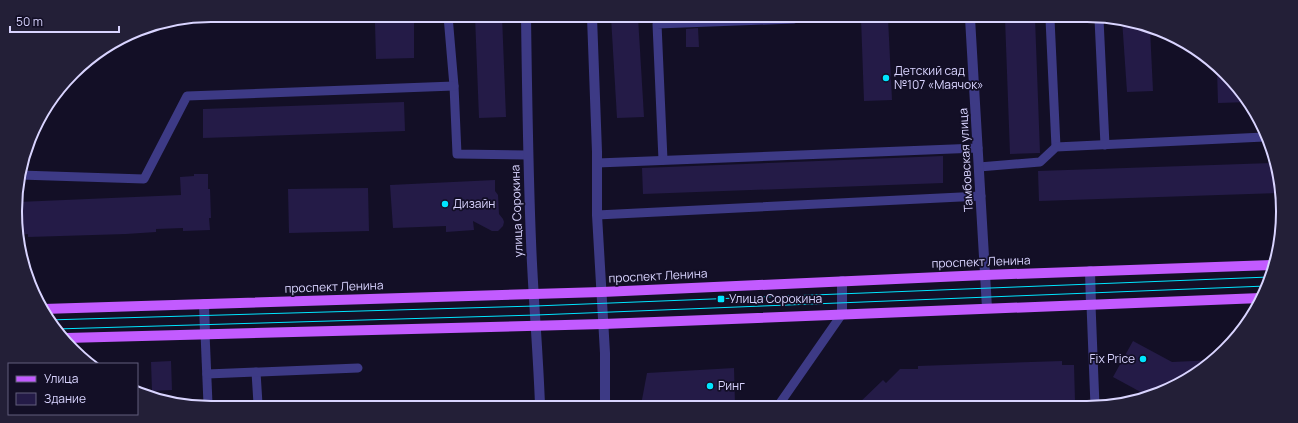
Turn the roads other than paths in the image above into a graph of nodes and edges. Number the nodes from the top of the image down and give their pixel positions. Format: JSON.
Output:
{"nodes":[{"id":1,"x":449,"y":22,"type":"edge"},
{"id":2,"x":526,"y":22,"type":"edge"},
{"id":3,"x":592,"y":22,"type":"edge"},
{"id":4,"x":664,"y":22,"type":"edge"},
{"id":5,"x":970,"y":22,"type":"edge"},
{"id":6,"x":1050,"y":22,"type":"edge"},
{"id":7,"x":1099,"y":22,"type":"edge"},
{"id":8,"x":454,"y":86,"type":"junction"},
{"id":9,"x":1260,"y":135,"type":"edge"},
{"id":10,"x":1105,"y":145,"type":"junction"},
{"id":11,"x":1056,"y":147,"type":"junction"},
{"id":12,"x":978,"y":148,"type":"junction"},
{"id":13,"x":528,"y":155,"type":"junction"},
{"id":14,"x":663,"y":160,"type":"junction"},
{"id":15,"x":597,"y":163,"type":"junction"},
{"id":16,"x":979,"y":167,"type":"junction"},
{"id":17,"x":26,"y":175,"type":"edge"},
{"id":18,"x":981,"y":196,"type":"junction"},
{"id":19,"x":597,"y":215,"type":"junction"},
{"id":20,"x":1268,"y":265,"type":"edge"},
{"id":21,"x":1090,"y":271,"type":"junction"},
{"id":22,"x":985,"y":275,"type":"junction"},
{"id":23,"x":842,"y":281,"type":"junction"},
{"id":24,"x":602,"y":292,"type":"junction"},
{"id":25,"x":534,"y":294,"type":"junction"},
{"id":26,"x":1255,"y":298,"type":"edge"},
{"id":27,"x":204,"y":304,"type":"junction"},
{"id":28,"x":1090,"y":305,"type":"junction"},
{"id":29,"x":987,"y":308,"type":"junction"},
{"id":30,"x":49,"y":309,"type":"edge"},
{"id":31,"x":842,"y":314,"type":"junction"},
{"id":32,"x":603,"y":324,"type":"junction"},
{"id":33,"x":536,"y":326,"type":"junction"},
{"id":34,"x":205,"y":333,"type":"junction"},
{"id":35,"x":71,"y":338,"type":"edge"},
{"id":36,"x":358,"y":368,"type":"dead end"},
{"id":37,"x":256,"y":372,"type":"junction"},
{"id":38,"x":207,"y":374,"type":"junction"},
{"id":39,"x":208,"y":401,"type":"edge"},
{"id":40,"x":258,"y":401,"type":"edge"},
{"id":41,"x":540,"y":401,"type":"edge"},
{"id":42,"x":605,"y":401,"type":"edge"},
{"id":43,"x":781,"y":401,"type":"edge"},
{"id":44,"x":1095,"y":401,"type":"edge"}],
"edges":[{"from":1,"to":8,"type":"lane"},
{"from":2,"to":13,"type":"street","name":"улица Сорокина"},
{"from":3,"to":15,"type":"street"},
{"from":4,"to":14,"type":"lane"},
{"from":5,"to":12,"type":"street","name":"Тамбовская улица"},
{"from":6,"to":11,"type":"lane"},
{"from":7,"to":10,"type":"lane"},
{"from":8,"to":13,"type":"lane"},
{"from":8,"to":17,"type":"lane"},
{"from":9,"to":10,"type":"lane"},
{"from":10,"to":11,"type":"lane"},
{"from":11,"to":16,"type":"lane"},
{"from":12,"to":14,"type":"lane"},
{"from":12,"to":16,"type":"street","name":"Тамбовская улица"},
{"from":13,"to":25,"type":"street","name":"улица Сорокина"},
{"from":14,"to":15,"type":"lane"},
{"from":15,"to":19,"type":"street"},
{"from":16,"to":18,"type":"street","name":"Тамбовская улица"},
{"from":18,"to":19,"type":"lane"},
{"from":18,"to":22,"type":"street","name":"Тамбовская улица"},
{"from":19,"to":24,"type":"street"},
{"from":20,"to":21,"type":"main road","name":"проспект Ленина"},
{"from":21,"to":22,"type":"main road","name":"проспект Ленина"},
{"from":21,"to":28,"type":"street"},
{"from":22,"to":23,"type":"main road","name":"проспект Ленина"},
{"from":22,"to":29,"type":"street","name":"Тамбовская улица"},
{"from":23,"to":24,"type":"main road","name":"проспект Ленина"},
{"from":23,"to":31,"type":"street"},
{"from":24,"to":25,"type":"main road","name":"проспект Ленина"},
{"from":24,"to":32,"type":"street"},
{"from":25,"to":27,"type":"main road","name":"проспект Ленина"},
{"from":25,"to":33,"type":"street","name":"улица Сорокина"},
{"from":26,"to":28,"type":"main road"},
{"from":27,"to":30,"type":"main road","name":"проспект Ленина"},
{"from":27,"to":34,"type":"street"},
{"from":28,"to":29,"type":"main road"},
{"from":28,"to":44,"type":"lane"},
{"from":29,"to":31,"type":"main road"},
{"from":31,"to":32,"type":"main road"},
{"from":31,"to":43,"type":"lane"},
{"from":32,"to":33,"type":"main road"},
{"from":32,"to":42,"type":"street"},
{"from":33,"to":34,"type":"main road"},
{"from":33,"to":41,"type":"street","name":"улица Сорокина"},
{"from":34,"to":35,"type":"main road"},
{"from":34,"to":38,"type":"lane"},
{"from":36,"to":37,"type":"lane"},
{"from":37,"to":38,"type":"lane"},
{"from":37,"to":40,"type":"lane"},
{"from":38,"to":39,"type":"lane"}]}
